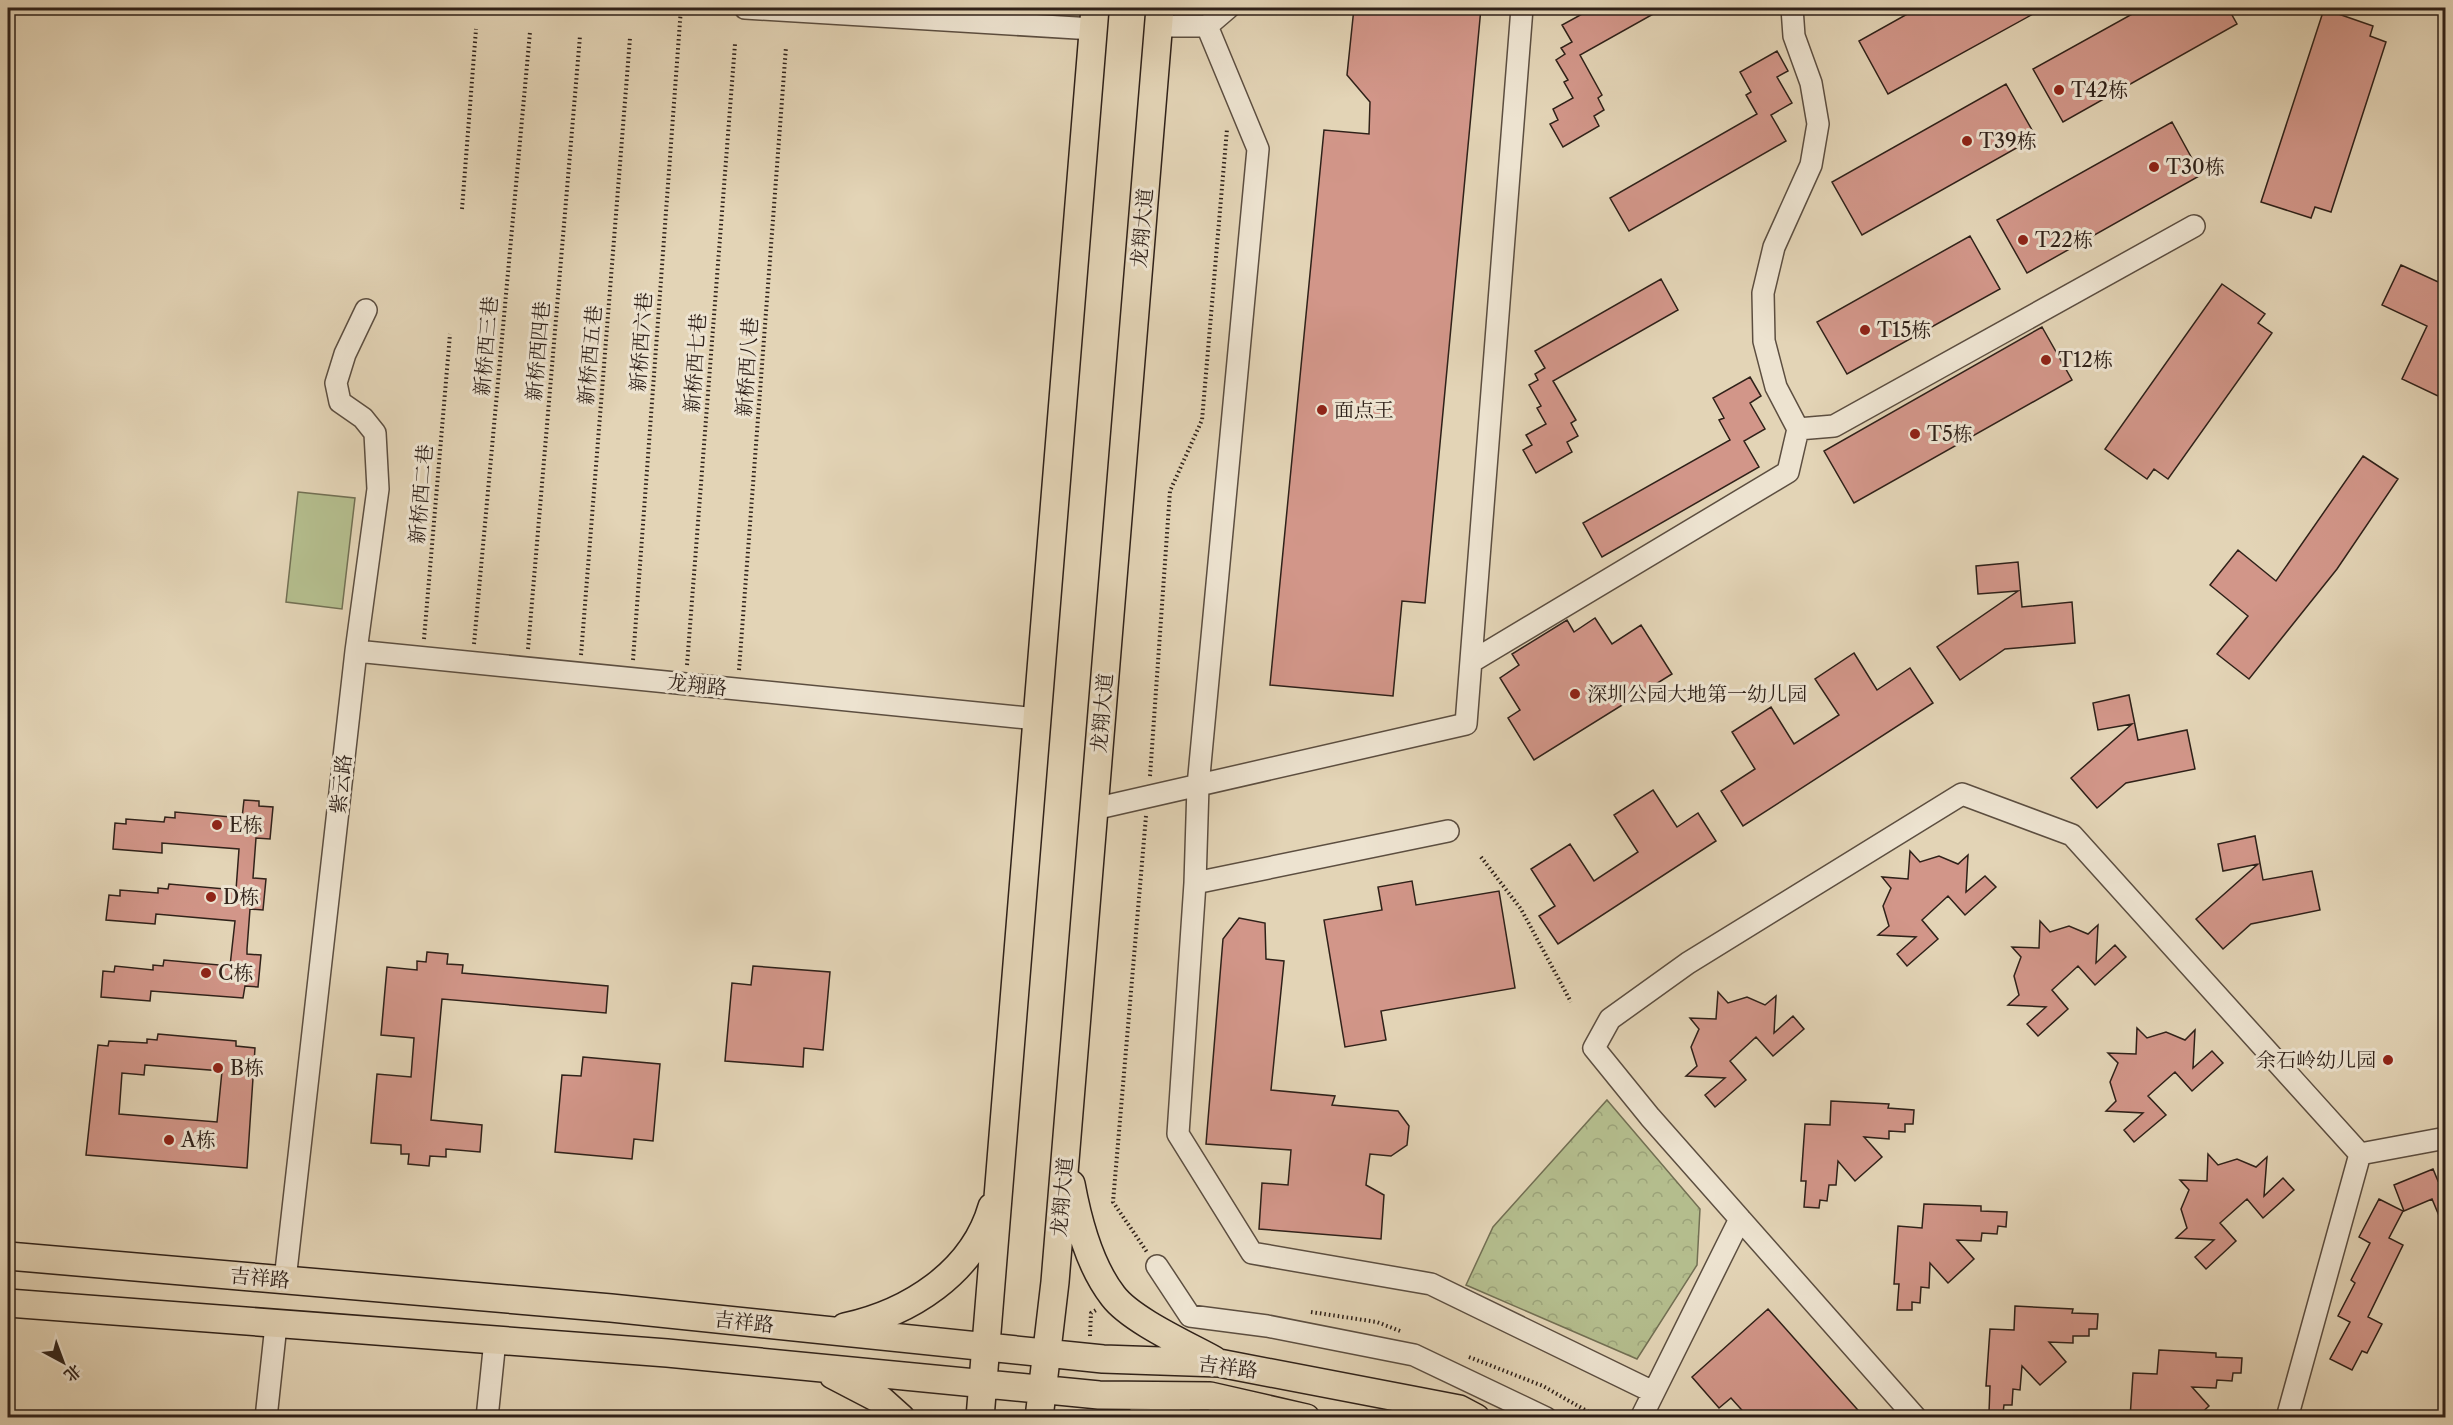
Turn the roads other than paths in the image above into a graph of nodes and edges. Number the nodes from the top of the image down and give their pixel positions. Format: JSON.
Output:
{"nodes":[{"id":1,"x":745,"y":8,"type":"edge"},
{"id":2,"x":1227,"y":8,"type":"edge"},
{"id":3,"x":1522,"y":8,"type":"edge"},
{"id":4,"x":1792,"y":8,"type":"edge"},
{"id":5,"x":1159,"y":17,"type":"edge"},
{"id":6,"x":1094,"y":18,"type":"edge"},
{"id":7,"x":1207,"y":26,"type":"junction"},
{"id":8,"x":2194,"y":226,"type":"dead end"},
{"id":9,"x":366,"y":310,"type":"dead end"},
{"id":10,"x":1798,"y":429,"type":"junction"},
{"id":11,"x":356,"y":651,"type":"junction"},
{"id":12,"x":1471,"y":663,"type":"junction"},
{"id":13,"x":1037,"y":719,"type":"junction"},
{"id":14,"x":1198,"y":786,"type":"junction"},
{"id":15,"x":1094,"y":809,"type":"junction"},
{"id":16,"x":1448,"y":831,"type":"dead end"},
{"id":17,"x":1195,"y":883,"type":"junction"},
{"id":18,"x":2445,"y":1138,"type":"edge"},
{"id":19,"x":1002,"y":1147,"type":"junction"},
{"id":20,"x":1066,"y":1154,"type":"junction"},
{"id":21,"x":2360,"y":1154,"type":"junction"},
{"id":22,"x":1740,"y":1219,"type":"junction"},
{"id":23,"x":8,"y":1256,"type":"edge"},
{"id":24,"x":1157,"y":1266,"type":"road end"},
{"id":25,"x":285,"y":1280,"type":"junction"},
{"id":26,"x":8,"y":1303,"type":"edge"},
{"id":27,"x":276,"y":1325,"type":"junction"},
{"id":28,"x":808,"y":1329,"type":"junction"},
{"id":29,"x":495,"y":1340,"type":"junction"},
{"id":30,"x":986,"y":1347,"type":"junction"},
{"id":31,"x":1047,"y":1353,"type":"junction"},
{"id":32,"x":1219,"y":1363,"type":"junction"},
{"id":33,"x":813,"y":1367,"type":"junction"},
{"id":34,"x":983,"y":1384,"type":"junction"},
{"id":35,"x":1042,"y":1389,"type":"junction"},
{"id":36,"x":1653,"y":1392,"type":"junction"},
{"id":37,"x":1210,"y":1396,"type":"junction"},
{"id":38,"x":266,"y":1418,"type":"edge"},
{"id":39,"x":487,"y":1418,"type":"edge"},
{"id":40,"x":901,"y":1418,"type":"edge"},
{"id":41,"x":980,"y":1418,"type":"edge"},
{"id":42,"x":1039,"y":1418,"type":"edge"},
{"id":43,"x":1141,"y":1418,"type":"edge"},
{"id":44,"x":1306,"y":1418,"type":"edge"},
{"id":45,"x":1476,"y":1418,"type":"edge"},
{"id":46,"x":1546,"y":1418,"type":"edge"},
{"id":47,"x":1641,"y":1418,"type":"edge"},
{"id":48,"x":1916,"y":1418,"type":"edge"},
{"id":49,"x":2287,"y":1418,"type":"edge"}],
"edges":[{"from":1,"to":6,"type":"street"},
{"from":2,"to":7,"type":"street"},
{"from":3,"to":12,"type":"street"},
{"from":4,"to":10,"type":"street"},
{"from":5,"to":7,"type":"street"},
{"from":5,"to":15,"type":"main road","name":"龙翔大道"},
{"from":6,"to":13,"type":"main road"},
{"from":7,"to":14,"type":"street"},
{"from":8,"to":10,"type":"street"},
{"from":9,"to":11,"type":"street","name":"紫云路"},
{"from":10,"to":12,"type":"street"},
{"from":11,"to":13,"type":"street","name":"龙翔路"},
{"from":11,"to":25,"type":"street","name":"紫云路"},
{"from":12,"to":14,"type":"street"},
{"from":13,"to":19,"type":"main road"},
{"from":14,"to":15,"type":"street"},
{"from":14,"to":17,"type":"street"},
{"from":15,"to":20,"type":"main road","name":"龙翔大道"},
{"from":16,"to":17,"type":"street"},
{"from":17,"to":36,"type":"street"},
{"from":18,"to":21,"type":"street"},
{"from":19,"to":28,"type":"main road"},
{"from":19,"to":30,"type":"main road"},
{"from":20,"to":31,"type":"main road","name":"龙翔大道"},
{"from":20,"to":32,"type":"main road"},
{"from":21,"to":22,"type":"street"},
{"from":21,"to":49,"type":"street"},
{"from":22,"to":36,"type":"street"},
{"from":22,"to":48,"type":"street"},
{"from":23,"to":25,"type":"main road","name":"吉祥路"},
{"from":24,"to":46,"type":"street"},
{"from":25,"to":28,"type":"main road","name":"吉祥路"},
{"from":26,"to":27,"type":"main road","name":"吉祥路"},
{"from":27,"to":29,"type":"main road","name":"吉祥路"},
{"from":27,"to":38,"type":"street"},
{"from":28,"to":30,"type":"main road","name":"吉祥路"},
{"from":29,"to":33,"type":"main road","name":"吉祥路"},
{"from":29,"to":39,"type":"street"},
{"from":30,"to":31,"type":"main road","name":"吉祥路"},
{"from":30,"to":34,"type":"main road"},
{"from":31,"to":32,"type":"main road","name":"吉祥路"},
{"from":31,"to":35,"type":"main road","name":"龙翔大道"},
{"from":32,"to":45,"type":"main road","name":"吉祥路"},
{"from":33,"to":34,"type":"main road","name":"吉祥路"},
{"from":33,"to":40,"type":"main road"},
{"from":34,"to":35,"type":"main road","name":"吉祥路"},
{"from":34,"to":41,"type":"main road"},
{"from":35,"to":37,"type":"main road","name":"吉祥路"},
{"from":35,"to":42,"type":"main road","name":"龙翔大道"},
{"from":36,"to":47,"type":"street"},
{"from":37,"to":43,"type":"main road"},
{"from":37,"to":44,"type":"main road","name":"吉祥路"}]}
